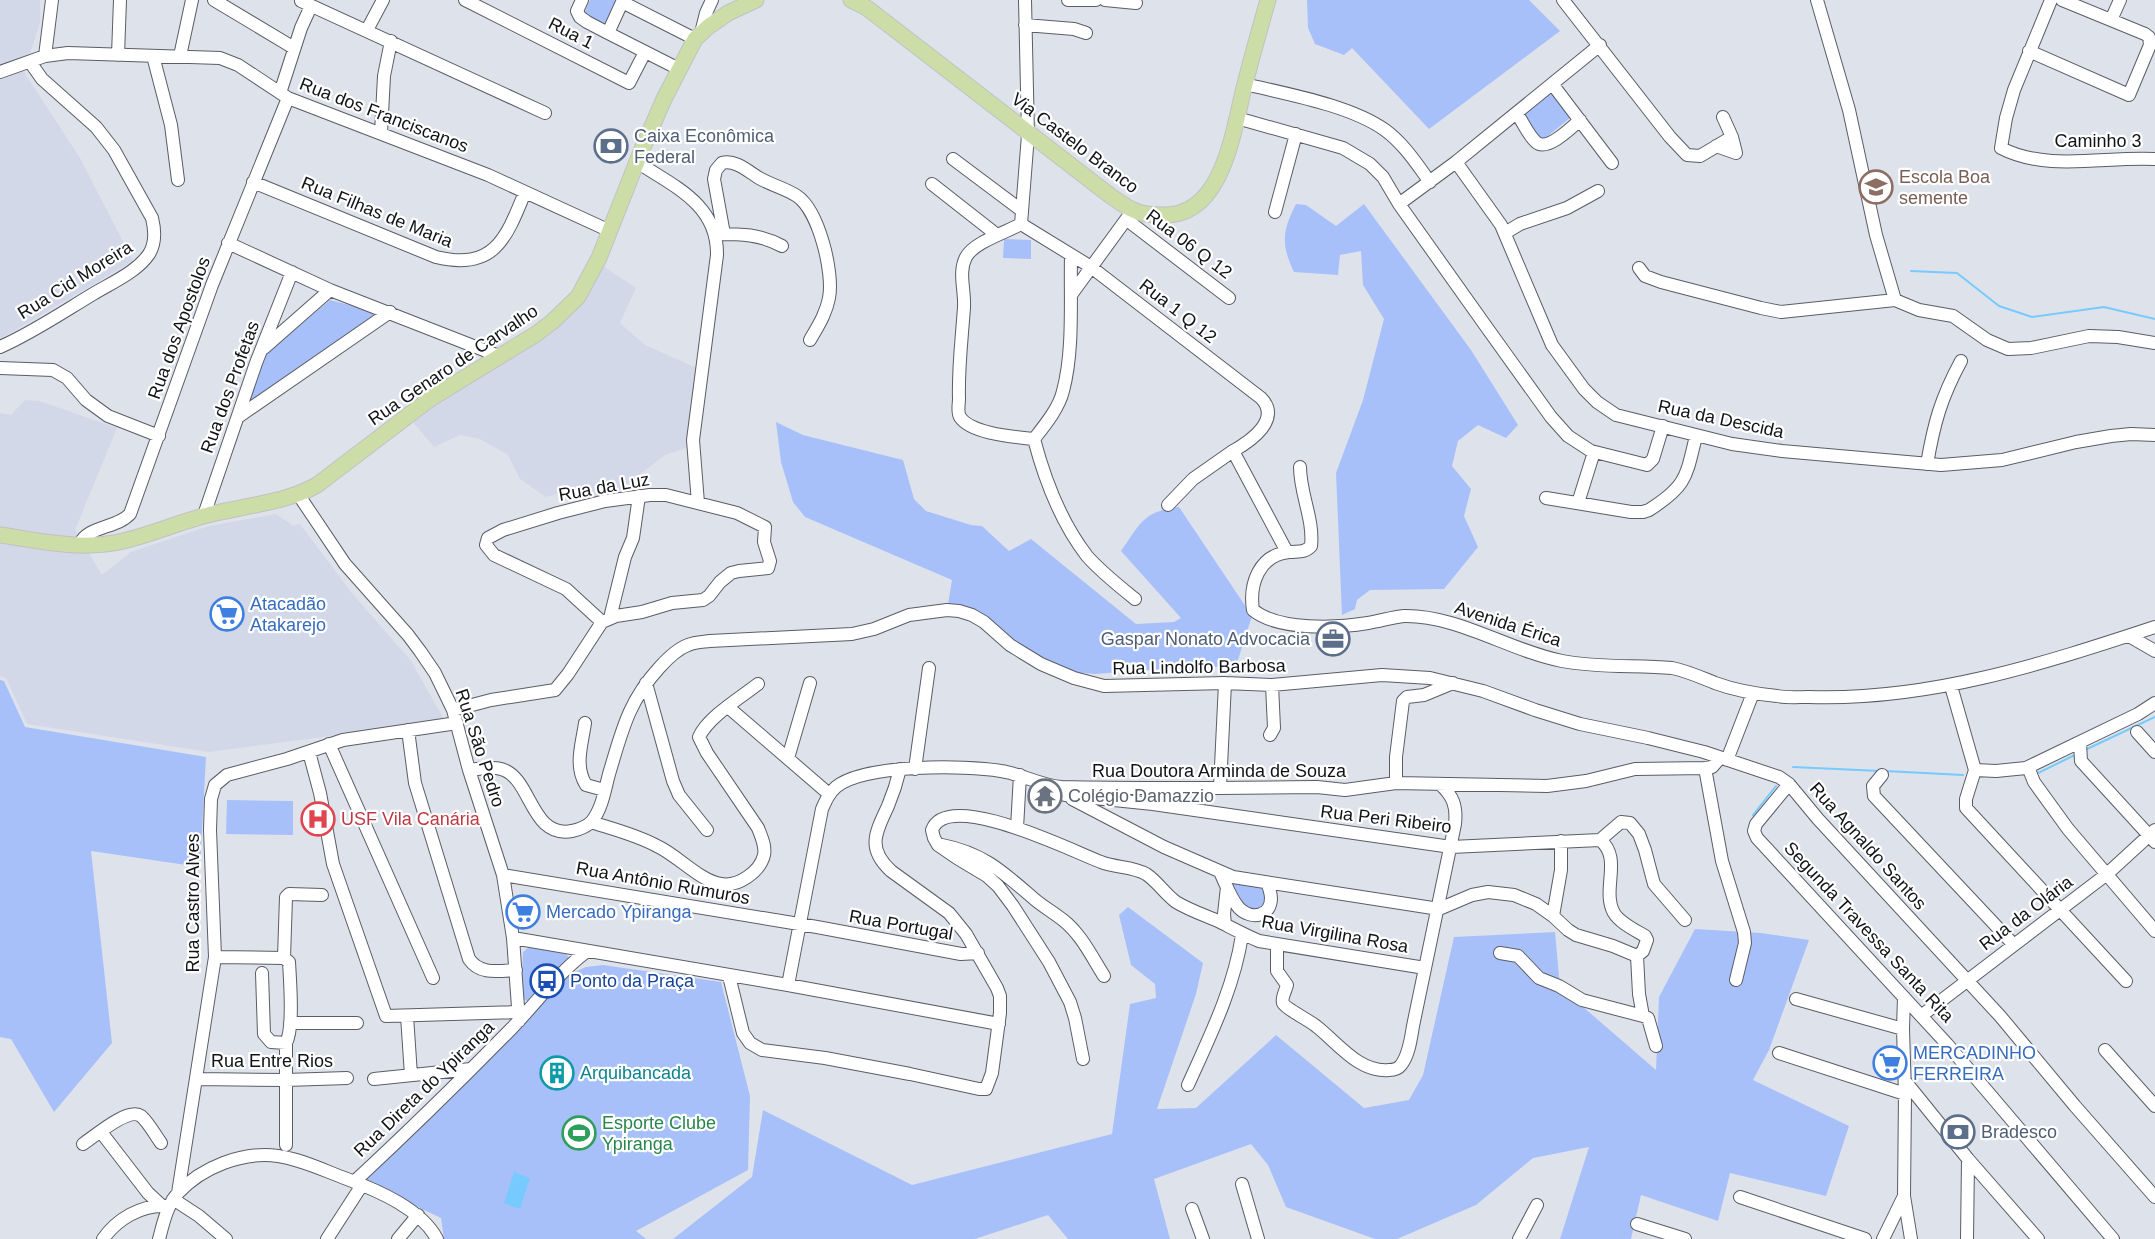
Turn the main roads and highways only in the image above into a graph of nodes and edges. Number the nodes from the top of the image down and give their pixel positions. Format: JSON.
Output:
{"nodes":[{"id":1,"x":756,"y":0,"type":"edge"},
{"id":2,"x":851,"y":0,"type":"edge"},
{"id":3,"x":1268,"y":0,"type":"edge"},
{"id":4,"x":870,"y":4,"type":"edge"},
{"id":5,"x":0,"y":535,"type":"edge"}],
"edges":[{"from":1,"to":5,"type":"main road","name":"Rua Genaro de Carvalho"},
{"from":2,"to":4,"type":"main road","name":"Via Castelo Branco"},
{"from":3,"to":4,"type":"main road","name":"Via Castelo Branco"}]}
